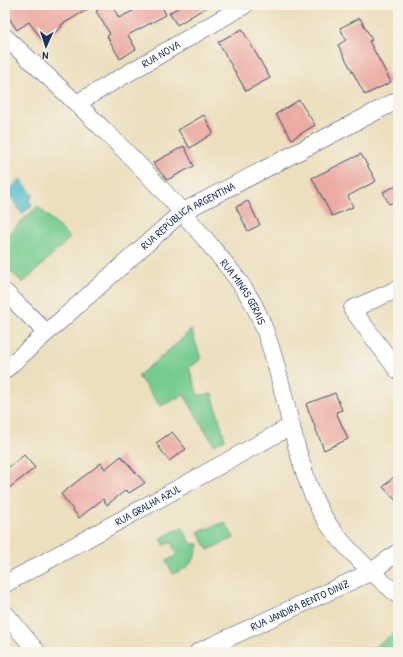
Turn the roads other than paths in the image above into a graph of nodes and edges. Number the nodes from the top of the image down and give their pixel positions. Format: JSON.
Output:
{"nodes":[{"id":1,"x":245,"y":5,"type":"edge"},
{"id":2,"x":5,"y":37,"type":"edge"},
{"id":3,"x":398,"y":100,"type":"edge"},
{"id":4,"x":77,"y":103,"type":"junction"},
{"id":5,"x":182,"y":212,"type":"junction"},
{"id":6,"x":398,"y":289,"type":"edge"},
{"id":7,"x":5,"y":292,"type":"edge"},
{"id":8,"x":46,"y":332,"type":"junction"},
{"id":9,"x":5,"y":370,"type":"edge"},
{"id":10,"x":398,"y":370,"type":"edge"},
{"id":11,"x":291,"y":426,"type":"junction"},
{"id":12,"x":398,"y":552,"type":"edge"},
{"id":13,"x":371,"y":572,"type":"junction"},
{"id":14,"x":5,"y":584,"type":"edge"},
{"id":15,"x":398,"y":596,"type":"edge"},
{"id":16,"x":5,"y":613,"type":"edge"},
{"id":17,"x":37,"y":652,"type":"edge"},
{"id":18,"x":198,"y":652,"type":"edge"}],
"edges":[{"from":1,"to":4,"type":"street","name":"RUA NOVA"},
{"from":2,"to":4,"type":"street","name":"RUA MINAS GERAIS"},
{"from":3,"to":5,"type":"street","name":"RUA REPÚBLICA ARGENTINA"},
{"from":4,"to":5,"type":"street","name":"RUA MINAS GERAIS"},
{"from":5,"to":8,"type":"street","name":"RUA REPÚBLICA ARGENTINA"},
{"from":5,"to":11,"type":"street","name":"RUA MINAS GERAIS"},
{"from":6,"to":10,"type":"street"},
{"from":7,"to":8,"type":"street"},
{"from":8,"to":9,"type":"street","name":"RUA REPÚBLICA ARGENTINA"},
{"from":11,"to":13,"type":"street","name":"RUA MINAS GERAIS"},
{"from":11,"to":14,"type":"street","name":"RUA GRALHA AZUL"},
{"from":12,"to":13,"type":"street","name":"RUA JANDIRA BENTO DINIZ"},
{"from":13,"to":15,"type":"street","name":"RUA MINAS GERAIS"},
{"from":13,"to":18,"type":"street","name":"RUA JANDIRA BENTO DINIZ"},
{"from":16,"to":17,"type":"street"}]}
